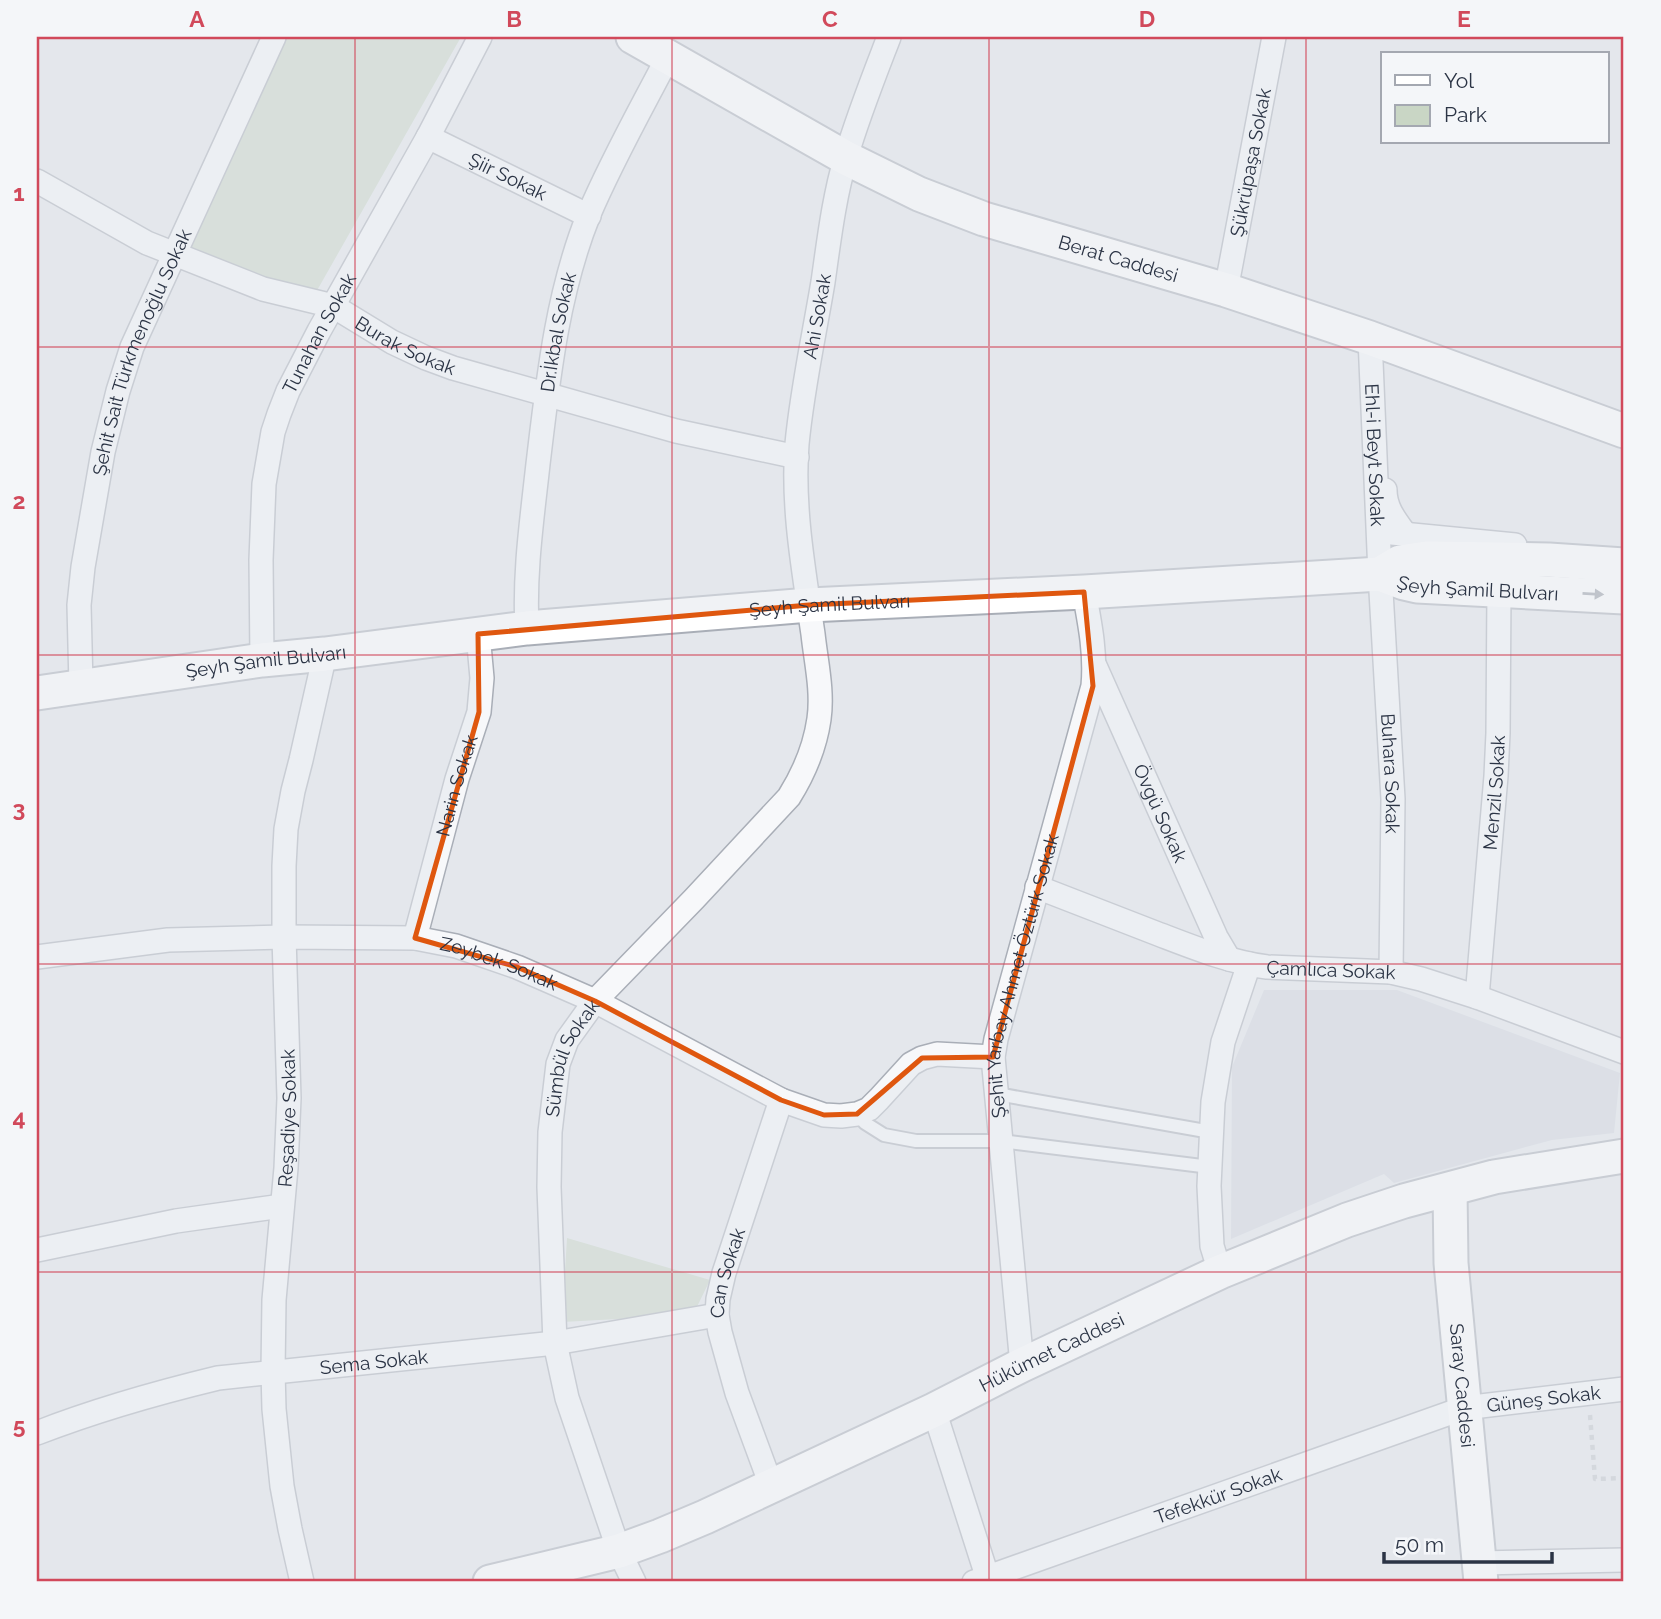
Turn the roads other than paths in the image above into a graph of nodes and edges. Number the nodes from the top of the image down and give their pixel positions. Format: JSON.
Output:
{"nodes":[{"id":1,"x":274,"y":37,"type":"edge"},
{"id":2,"x":480,"y":37,"type":"edge"},
{"id":3,"x":633,"y":37,"type":"edge"},
{"id":4,"x":889,"y":37,"type":"edge"},
{"id":5,"x":1274,"y":37,"type":"edge"},
{"id":6,"x":668,"y":57,"type":"junction"},
{"id":7,"x":428,"y":137,"type":"junction"},
{"id":8,"x":846,"y":158,"type":"junction"},
{"id":9,"x":37,"y":181,"type":"edge"},
{"id":10,"x":589,"y":216,"type":"junction"},
{"id":11,"x":174,"y":255,"type":"junction"},
{"id":12,"x":1226,"y":290,"type":"junction"},
{"id":13,"x":333,"y":306,"type":"junction"},
{"id":14,"x":1370,"y":338,"type":"junction"},
{"id":15,"x":546,"y":395,"type":"junction"},
{"id":16,"x":1624,"y":431,"type":"edge"},
{"id":17,"x":1624,"y":447,"type":"edge"},
{"id":18,"x":797,"y":457,"type":"junction"},
{"id":19,"x":1378,"y":532,"type":"junction"},
{"id":20,"x":1406,"y":535,"type":"junction"},
{"id":21,"x":1624,"y":555,"type":"edge"},
{"id":22,"x":1624,"y":565,"type":"edge"},
{"id":23,"x":1380,"y":574,"type":"junction"},
{"id":24,"x":1499,"y":590,"type":"junction"},
{"id":25,"x":1084,"y":592,"type":"junction"},
{"id":26,"x":1624,"y":597,"type":"edge"},
{"id":27,"x":809,"y":605,"type":"junction"},
{"id":28,"x":527,"y":628,"type":"junction"},
{"id":29,"x":478,"y":634,"type":"junction"},
{"id":30,"x":326,"y":654,"type":"junction"},
{"id":31,"x":262,"y":660,"type":"junction"},
{"id":32,"x":1095,"y":665,"type":"junction"},
{"id":33,"x":81,"y":686,"type":"junction"},
{"id":34,"x":37,"y":693,"type":"edge"},
{"id":35,"x":1037,"y":887,"type":"junction"},
{"id":36,"x":284,"y":937,"type":"junction"},
{"id":37,"x":415,"y":938,"type":"junction"},
{"id":38,"x":37,"y":957,"type":"edge"},
{"id":39,"x":1239,"y":962,"type":"junction"},
{"id":40,"x":1391,"y":972,"type":"junction"},
{"id":41,"x":1478,"y":997,"type":"junction"},
{"id":42,"x":595,"y":1001,"type":"junction"},
{"id":43,"x":1624,"y":1052,"type":"edge"},
{"id":44,"x":993,"y":1057,"type":"junction"},
{"id":45,"x":997,"y":1094,"type":"junction"},
{"id":46,"x":781,"y":1101,"type":"junction"},
{"id":47,"x":857,"y":1114,"type":"junction"},
{"id":48,"x":1211,"y":1132,"type":"junction"},
{"id":49,"x":1001,"y":1141,"type":"junction"},
{"id":50,"x":1624,"y":1156,"type":"edge"},
{"id":51,"x":1210,"y":1167,"type":"junction"},
{"id":52,"x":1450,"y":1190,"type":"junction"},
{"id":53,"x":282,"y":1206,"type":"junction"},
{"id":54,"x":37,"y":1250,"type":"edge"},
{"id":55,"x":1220,"y":1272,"type":"junction"},
{"id":56,"x":717,"y":1315,"type":"junction"},
{"id":57,"x":555,"y":1343,"type":"junction"},
{"id":58,"x":1022,"y":1365,"type":"junction"},
{"id":59,"x":273,"y":1371,"type":"junction"},
{"id":60,"x":1624,"y":1389,"type":"edge"},
{"id":61,"x":1464,"y":1408,"type":"junction"},
{"id":62,"x":934,"y":1410,"type":"junction"},
{"id":63,"x":37,"y":1433,"type":"edge"},
{"id":64,"x":771,"y":1485,"type":"junction"},
{"id":65,"x":619,"y":1551,"type":"junction"},
{"id":66,"x":1624,"y":1560,"type":"edge"},
{"id":67,"x":1480,"y":1572,"type":"edge"},
{"id":68,"x":984,"y":1580,"type":"edge"},
{"id":69,"x":302,"y":1582,"type":"edge"},
{"id":70,"x":490,"y":1582,"type":"edge"},
{"id":71,"x":634,"y":1582,"type":"edge"}],
"edges":[{"from":1,"to":11,"type":"street","name":"Şehit Sait Türkmenoğlu Sokak"},
{"from":2,"to":7,"type":"street","name":"Tunahan Sokak"},
{"from":3,"to":6,"type":"main road","name":"Berat Caddesi"},
{"from":4,"to":8,"type":"street","name":"Ahi Sokak"},
{"from":5,"to":12,"type":"street","name":"Şükrüpaşa Sokak"},
{"from":6,"to":8,"type":"main road","name":"Berat Caddesi"},
{"from":6,"to":10,"type":"street","name":"Dr.İkbal Sokak"},
{"from":7,"to":10,"type":"street","name":"Şiir Sokak"},
{"from":7,"to":13,"type":"street","name":"Tunahan Sokak"},
{"from":8,"to":12,"type":"main road","name":"Berat Caddesi"},
{"from":8,"to":18,"type":"street","name":"Ahi Sokak"},
{"from":9,"to":11,"type":"street","name":"Burak Sokak"},
{"from":10,"to":15,"type":"street","name":"Dr.İkbal Sokak"},
{"from":11,"to":13,"type":"street","name":"Burak Sokak"},
{"from":11,"to":33,"type":"street","name":"Şehit Sait Türkmenoğlu Sokak"},
{"from":12,"to":14,"type":"main road","name":"Berat Caddesi"},
{"from":13,"to":15,"type":"street","name":"Burak Sokak"},
{"from":13,"to":31,"type":"street","name":"Tunahan Sokak"},
{"from":14,"to":16,"type":"main road","name":"Berat Caddesi"},
{"from":14,"to":19,"type":"street","name":"Ehl-i Beyt Sokak"},
{"from":15,"to":18,"type":"street","name":"Burak Sokak"},
{"from":15,"to":28,"type":"street","name":"Dr.İkbal Sokak"},
{"from":17,"to":20,"type":"street"},
{"from":18,"to":27,"type":"street","name":"Ahi Sokak"},
{"from":19,"to":20,"type":"street"},
{"from":19,"to":23,"type":"street","name":"Ehl-i Beyt Sokak"},
{"from":20,"to":21,"type":"street"},
{"from":22,"to":23,"type":"main road"},
{"from":23,"to":24,"type":"main road","name":"Şeyh Şamil Bulvarı"},
{"from":23,"to":25,"type":"main road","name":"Şeyh Şamil Bulvarı"},
{"from":23,"to":40,"type":"street","name":"Buhara Sokak"},
{"from":24,"to":26,"type":"main road","name":"Şeyh Şamil Bulvarı","one_way":true},
{"from":24,"to":41,"type":"street","name":"Menzil Sokak"},
{"from":25,"to":27,"type":"main road","name":"Şeyh Şamil Bulvarı"},
{"from":25,"to":32,"type":"street","name":"Şehit Yarbay Ahmet Öztürk Sokak"},
{"from":27,"to":28,"type":"main road","name":"Şeyh Şamil Bulvarı"},
{"from":27,"to":42,"type":"street","name":"Sümbül Sokak"},
{"from":28,"to":29,"type":"main road","name":"Şeyh Şamil Bulvarı"},
{"from":29,"to":30,"type":"main road","name":"Şeyh Şamil Bulvarı"},
{"from":29,"to":37,"type":"street","name":"Narin Sokak"},
{"from":30,"to":31,"type":"main road","name":"Şeyh Şamil Bulvarı"},
{"from":30,"to":36,"type":"street","name":"Reşadiye Sokak"},
{"from":31,"to":33,"type":"main road","name":"Şeyh Şamil Bulvarı"},
{"from":32,"to":35,"type":"street","name":"Şehit Yarbay Ahmet Öztürk Sokak"},
{"from":32,"to":39,"type":"street","name":"Övgü Sokak"},
{"from":33,"to":34,"type":"main road","name":"Şeyh Şamil Bulvarı"},
{"from":35,"to":39,"type":"street","name":"Çamlıca Sokak"},
{"from":35,"to":44,"type":"street","name":"Şehit Yarbay Ahmet Öztürk Sokak"},
{"from":36,"to":37,"type":"street","name":"Zeybek Sokak"},
{"from":36,"to":38,"type":"street","name":"Zeybek Sokak"},
{"from":36,"to":53,"type":"street","name":"Reşadiye Sokak"},
{"from":37,"to":42,"type":"street","name":"Zeybek Sokak"},
{"from":39,"to":40,"type":"street","name":"Çamlıca Sokak"},
{"from":39,"to":48,"type":"street"},
{"from":40,"to":41,"type":"street","name":"Çamlıca Sokak"},
{"from":41,"to":43,"type":"street","name":"Çamlıca Sokak"},
{"from":42,"to":46,"type":"street","name":"Zeybek Sokak"},
{"from":42,"to":57,"type":"street","name":"Sümbül Sokak"},
{"from":44,"to":45,"type":"street","name":"Şehit Yarbay Ahmet Öztürk Sokak"},
{"from":44,"to":47,"type":"street"},
{"from":45,"to":48,"type":"lane"},
{"from":45,"to":49,"type":"street","name":"Şehit Yarbay Ahmet Öztürk Sokak"},
{"from":46,"to":47,"type":"street","name":"Zeybek Sokak"},
{"from":46,"to":56,"type":"street","name":"Can Sokak"},
{"from":47,"to":49,"type":"lane"},
{"from":48,"to":51,"type":"street"},
{"from":49,"to":51,"type":"lane"},
{"from":49,"to":58,"type":"street","name":"Şehit Yarbay Ahmet Öztürk Sokak"},
{"from":50,"to":52,"type":"main road","name":"Hükümet Caddesi"},
{"from":51,"to":55,"type":"street"},
{"from":52,"to":55,"type":"main road","name":"Hükümet Caddesi"},
{"from":52,"to":61,"type":"main road","name":"Saray Caddesi"},
{"from":53,"to":54,"type":"street"},
{"from":53,"to":59,"type":"street","name":"Reşadiye Sokak"},
{"from":55,"to":58,"type":"main road","name":"Hükümet Caddesi"},
{"from":56,"to":57,"type":"street","name":"Sema Sokak"},
{"from":56,"to":64,"type":"street","name":"Can Sokak"},
{"from":57,"to":59,"type":"street","name":"Sema Sokak"},
{"from":57,"to":65,"type":"street","name":"Sümbül Sokak"},
{"from":58,"to":62,"type":"main road","name":"Hükümet Caddesi"},
{"from":59,"to":63,"type":"street","name":"Sema Sokak"},
{"from":59,"to":69,"type":"street","name":"Reşadiye Sokak"},
{"from":60,"to":61,"type":"street","name":"Güneş Sokak"},
{"from":61,"to":67,"type":"main road","name":"Saray Caddesi"},
{"from":61,"to":68,"type":"street","name":"Tefekkür Sokak"},
{"from":62,"to":64,"type":"main road","name":"Hükümet Caddesi"},
{"from":62,"to":68,"type":"street"},
{"from":64,"to":65,"type":"main road","name":"Hükümet Caddesi"},
{"from":65,"to":70,"type":"main road","name":"Hükümet Caddesi"},
{"from":65,"to":71,"type":"street","name":"Sümbül Sokak"},
{"from":66,"to":67,"type":"street"}]}
